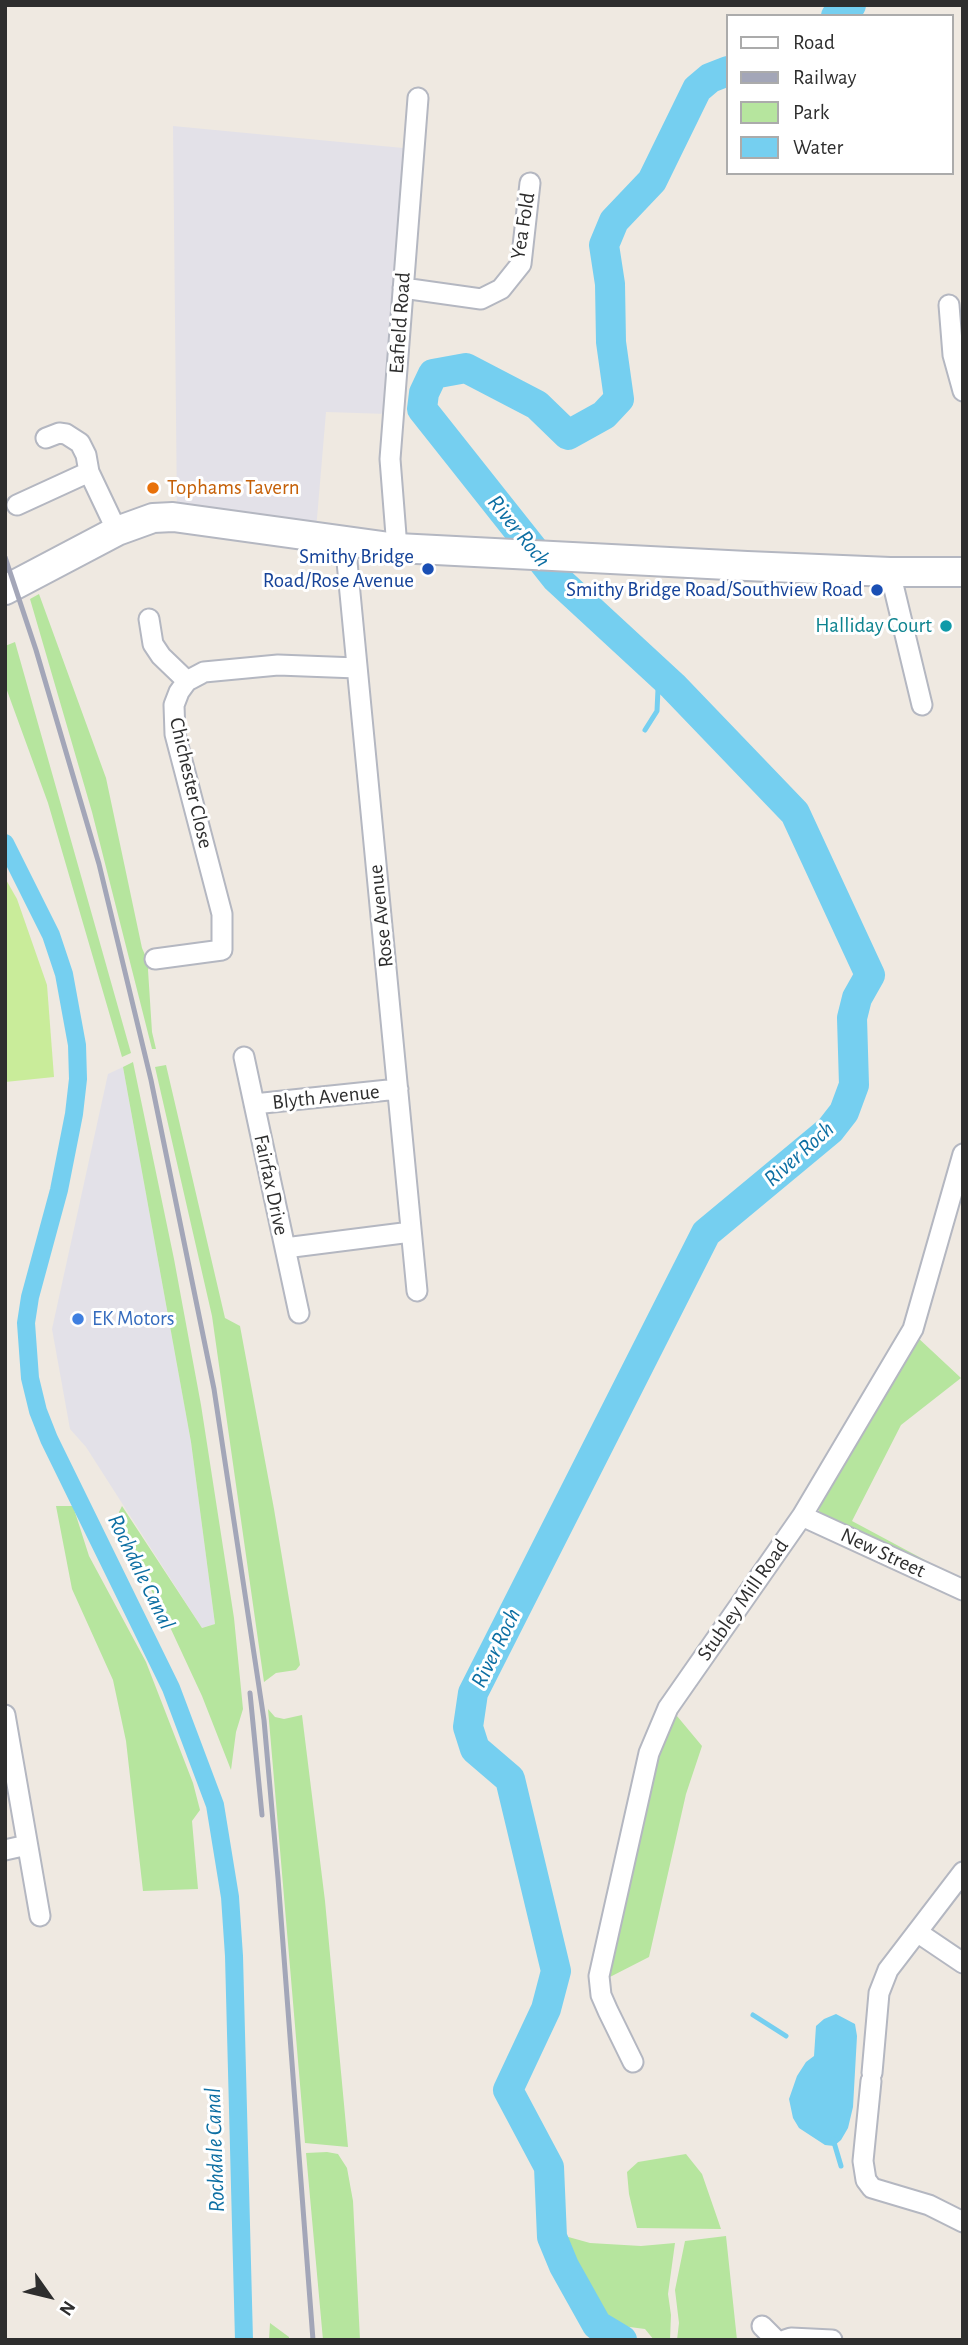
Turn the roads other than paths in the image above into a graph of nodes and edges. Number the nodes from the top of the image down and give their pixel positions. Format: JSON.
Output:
{"nodes":[{"id":1,"x":418,"y":98,"type":"dead end"},
{"id":2,"x":530,"y":183,"type":"dead end"},
{"id":3,"x":403,"y":288,"type":"junction"},
{"id":4,"x":949,"y":305,"type":"dead end"},
{"id":5,"x":963,"y":391,"type":"edge"},
{"id":6,"x":46,"y":438,"type":"dead end"},
{"id":7,"x":89,"y":471,"type":"junction"},
{"id":8,"x":17,"y":505,"type":"dead end"},
{"id":9,"x":117,"y":531,"type":"junction"},
{"id":10,"x":345,"y":541,"type":"junction"},
{"id":11,"x":397,"y":548,"type":"junction"},
{"id":12,"x":890,"y":572,"type":"junction"},
{"id":13,"x":963,"y":572,"type":"edge"},
{"id":14,"x":5,"y":590,"type":"edge"},
{"id":15,"x":149,"y":619,"type":"dead end"},
{"id":16,"x":357,"y":668,"type":"junction"},
{"id":17,"x":187,"y":681,"type":"junction"},
{"id":18,"x":922,"y":705,"type":"dead end"},
{"id":19,"x":155,"y":959,"type":"dead end"},
{"id":20,"x":244,"y":1057,"type":"dead end"},
{"id":21,"x":398,"y":1089,"type":"junction"},
{"id":22,"x":254,"y":1104,"type":"junction"},
{"id":23,"x":963,"y":1154,"type":"edge"},
{"id":24,"x":411,"y":1232,"type":"junction"},
{"id":25,"x":285,"y":1248,"type":"junction"},
{"id":26,"x":417,"y":1291,"type":"dead end"},
{"id":27,"x":299,"y":1313,"type":"dead end"},
{"id":28,"x":802,"y":1516,"type":"junction"},
{"id":29,"x":963,"y":1590,"type":"edge"},
{"id":30,"x":5,"y":1715,"type":"edge"},
{"id":31,"x":27,"y":1845,"type":"junction"},
{"id":32,"x":5,"y":1850,"type":"edge"},
{"id":33,"x":963,"y":1872,"type":"edge"},
{"id":34,"x":40,"y":1916,"type":"dead end"},
{"id":35,"x":917,"y":1932,"type":"junction"},
{"id":36,"x":963,"y":1963,"type":"edge"},
{"id":37,"x":633,"y":2062,"type":"dead end"},
{"id":38,"x":963,"y":2222,"type":"edge"},
{"id":39,"x":761,"y":2326,"type":"dead end"},
{"id":40,"x":776,"y":2340,"type":"edge"},
{"id":41,"x":785,"y":2340,"type":"edge"},
{"id":42,"x":832,"y":2340,"type":"edge"}],
"edges":[{"from":1,"to":3,"type":"street","name":"Eafield Road"},
{"from":2,"to":3,"type":"street","name":"Yea Fold"},
{"from":3,"to":11,"type":"street","name":"Eafield Road"},
{"from":4,"to":5,"type":"street"},
{"from":6,"to":7,"type":"street"},
{"from":7,"to":8,"type":"street"},
{"from":7,"to":9,"type":"street"},
{"from":9,"to":10,"type":"street"},
{"from":9,"to":14,"type":"street"},
{"from":10,"to":11,"type":"street"},
{"from":10,"to":16,"type":"street","name":"Rose Avenue"},
{"from":11,"to":12,"type":"street"},
{"from":12,"to":13,"type":"street"},
{"from":12,"to":18,"type":"street"},
{"from":15,"to":17,"type":"street"},
{"from":16,"to":17,"type":"street"},
{"from":16,"to":21,"type":"street","name":"Rose Avenue"},
{"from":17,"to":19,"type":"street","name":"Chichester Close"},
{"from":20,"to":22,"type":"street","name":"Fairfax Drive"},
{"from":21,"to":22,"type":"street","name":"Blyth Avenue"},
{"from":21,"to":24,"type":"street","name":"Rose Avenue"},
{"from":22,"to":25,"type":"street","name":"Fairfax Drive"},
{"from":23,"to":28,"type":"street","name":"Stubley Mill Road"},
{"from":24,"to":25,"type":"street"},
{"from":24,"to":26,"type":"street","name":"Rose Avenue"},
{"from":25,"to":27,"type":"street","name":"Fairfax Drive"},
{"from":28,"to":29,"type":"street","name":"New Street"},
{"from":28,"to":37,"type":"street","name":"Stubley Mill Road"},
{"from":30,"to":31,"type":"street"},
{"from":31,"to":32,"type":"street"},
{"from":31,"to":34,"type":"street"},
{"from":33,"to":35,"type":"street"},
{"from":35,"to":36,"type":"street"},
{"from":35,"to":38,"type":"street"},
{"from":39,"to":40,"type":"street"},
{"from":41,"to":42,"type":"street"}]}
